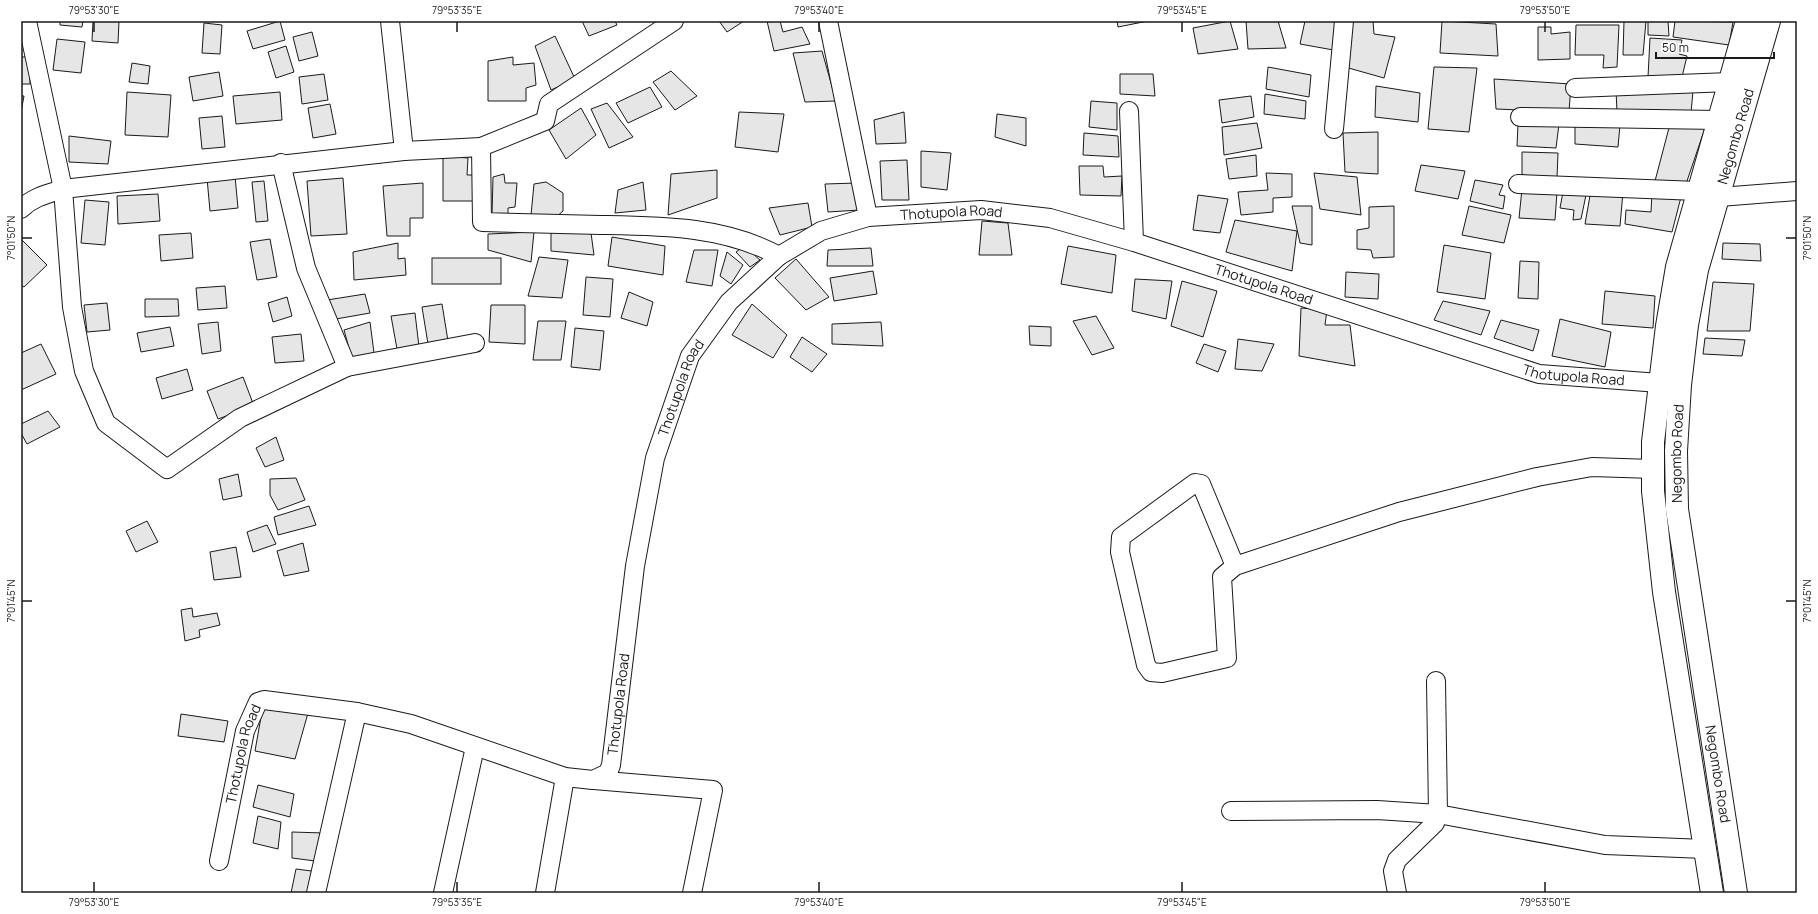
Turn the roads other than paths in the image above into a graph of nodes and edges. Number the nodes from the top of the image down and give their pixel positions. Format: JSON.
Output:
{"nodes":[{"id":1,"x":27,"y":21,"type":"edge"},
{"id":2,"x":390,"y":21,"type":"edge"},
{"id":3,"x":674,"y":21,"type":"edge"},
{"id":4,"x":829,"y":21,"type":"edge"},
{"id":5,"x":1344,"y":21,"type":"edge"},
{"id":6,"x":1747,"y":21,"type":"edge"},
{"id":7,"x":1769,"y":21,"type":"edge"},
{"id":8,"x":1730,"y":82,"type":"junction"},
{"id":9,"x":1575,"y":88,"type":"dead end"},
{"id":10,"x":1129,"y":111,"type":"dead end"},
{"id":11,"x":1520,"y":117,"type":"dead end"},
{"id":12,"x":1719,"y":120,"type":"junction"},
{"id":13,"x":1334,"y":129,"type":"dead end"},
{"id":14,"x":481,"y":147,"type":"junction"},
{"id":15,"x":404,"y":151,"type":"junction"},
{"id":16,"x":281,"y":163,"type":"junction"},
{"id":17,"x":1518,"y":184,"type":"dead end"},
{"id":18,"x":63,"y":189,"type":"junction"},
{"id":19,"x":1797,"y":191,"type":"edge"},
{"id":20,"x":1704,"y":196,"type":"junction"},
{"id":21,"x":21,"y":209,"type":"edge"},
{"id":22,"x":868,"y":217,"type":"junction"},
{"id":23,"x":1134,"y":242,"type":"junction"},
{"id":24,"x":779,"y":256,"type":"junction"},
{"id":25,"x":475,"y":343,"type":"dead end"},
{"id":26,"x":347,"y":367,"type":"junction"},
{"id":27,"x":1670,"y":384,"type":"junction"},
{"id":28,"x":1653,"y":469,"type":"junction"},
{"id":29,"x":1235,"y":566,"type":"junction"},
{"id":30,"x":1436,"y":681,"type":"dead end"},
{"id":31,"x":356,"y":712,"type":"junction"},
{"id":32,"x":475,"y":747,"type":"junction"},
{"id":33,"x":565,"y":778,"type":"junction"},
{"id":34,"x":593,"y":780,"type":"junction"},
{"id":35,"x":1231,"y":811,"type":"dead end"},
{"id":36,"x":1438,"y":814,"type":"junction"},
{"id":37,"x":1705,"y":849,"type":"junction"},
{"id":38,"x":219,"y":861,"type":"dead end"},
{"id":39,"x":316,"y":893,"type":"edge"},
{"id":40,"x":443,"y":893,"type":"edge"},
{"id":41,"x":545,"y":893,"type":"edge"},
{"id":42,"x":692,"y":893,"type":"edge"},
{"id":43,"x":1397,"y":893,"type":"edge"},
{"id":44,"x":1712,"y":893,"type":"edge"},
{"id":45,"x":1736,"y":893,"type":"edge"}],
"edges":[{"from":1,"to":18,"type":"street"},
{"from":2,"to":15,"type":"street"},
{"from":3,"to":14,"type":"street"},
{"from":4,"to":22,"type":"street"},
{"from":5,"to":13,"type":"street"},
{"from":6,"to":8,"type":"highway","name":"Negombo Road"},
{"from":7,"to":20,"type":"highway","name":"Negombo Road"},
{"from":8,"to":9,"type":"street"},
{"from":8,"to":12,"type":"highway","name":"Negombo Road"},
{"from":10,"to":23,"type":"street"},
{"from":11,"to":12,"type":"street"},
{"from":12,"to":20,"type":"highway","name":"Negombo Road"},
{"from":14,"to":15,"type":"street"},
{"from":14,"to":24,"type":"street"},
{"from":15,"to":16,"type":"street"},
{"from":16,"to":18,"type":"street"},
{"from":16,"to":26,"type":"street"},
{"from":17,"to":20,"type":"street"},
{"from":18,"to":21,"type":"street"},
{"from":18,"to":26,"type":"street"},
{"from":19,"to":20,"type":"street"},
{"from":20,"to":27,"type":"highway","name":"Negombo Road"},
{"from":22,"to":23,"type":"street","name":"Thotupola Road"},
{"from":22,"to":24,"type":"street","name":"Thotupola Road"},
{"from":23,"to":27,"type":"street","name":"Thotupola Road"},
{"from":24,"to":34,"type":"street","name":"Thotupola Road"},
{"from":25,"to":26,"type":"street"},
{"from":27,"to":28,"type":"highway","name":"Negombo Road"},
{"from":27,"to":45,"type":"highway","name":"Negombo Road"},
{"from":28,"to":29,"type":"street"},
{"from":28,"to":37,"type":"highway","name":"Negombo Road"},
{"from":29,"to":29,"type":"street"},
{"from":30,"to":36,"type":"street"},
{"from":31,"to":32,"type":"street","name":"Thotupola Road"},
{"from":31,"to":38,"type":"street","name":"Thotupola Road"},
{"from":31,"to":39,"type":"street"},
{"from":32,"to":33,"type":"street","name":"Thotupola Road"},
{"from":32,"to":40,"type":"street"},
{"from":33,"to":34,"type":"street","name":"Thotupola Road"},
{"from":33,"to":41,"type":"street"},
{"from":34,"to":42,"type":"street","name":"Thotupola Road"},
{"from":35,"to":36,"type":"street"},
{"from":36,"to":37,"type":"street"},
{"from":36,"to":43,"type":"street"},
{"from":37,"to":44,"type":"highway","name":"Negombo Road"}]}
